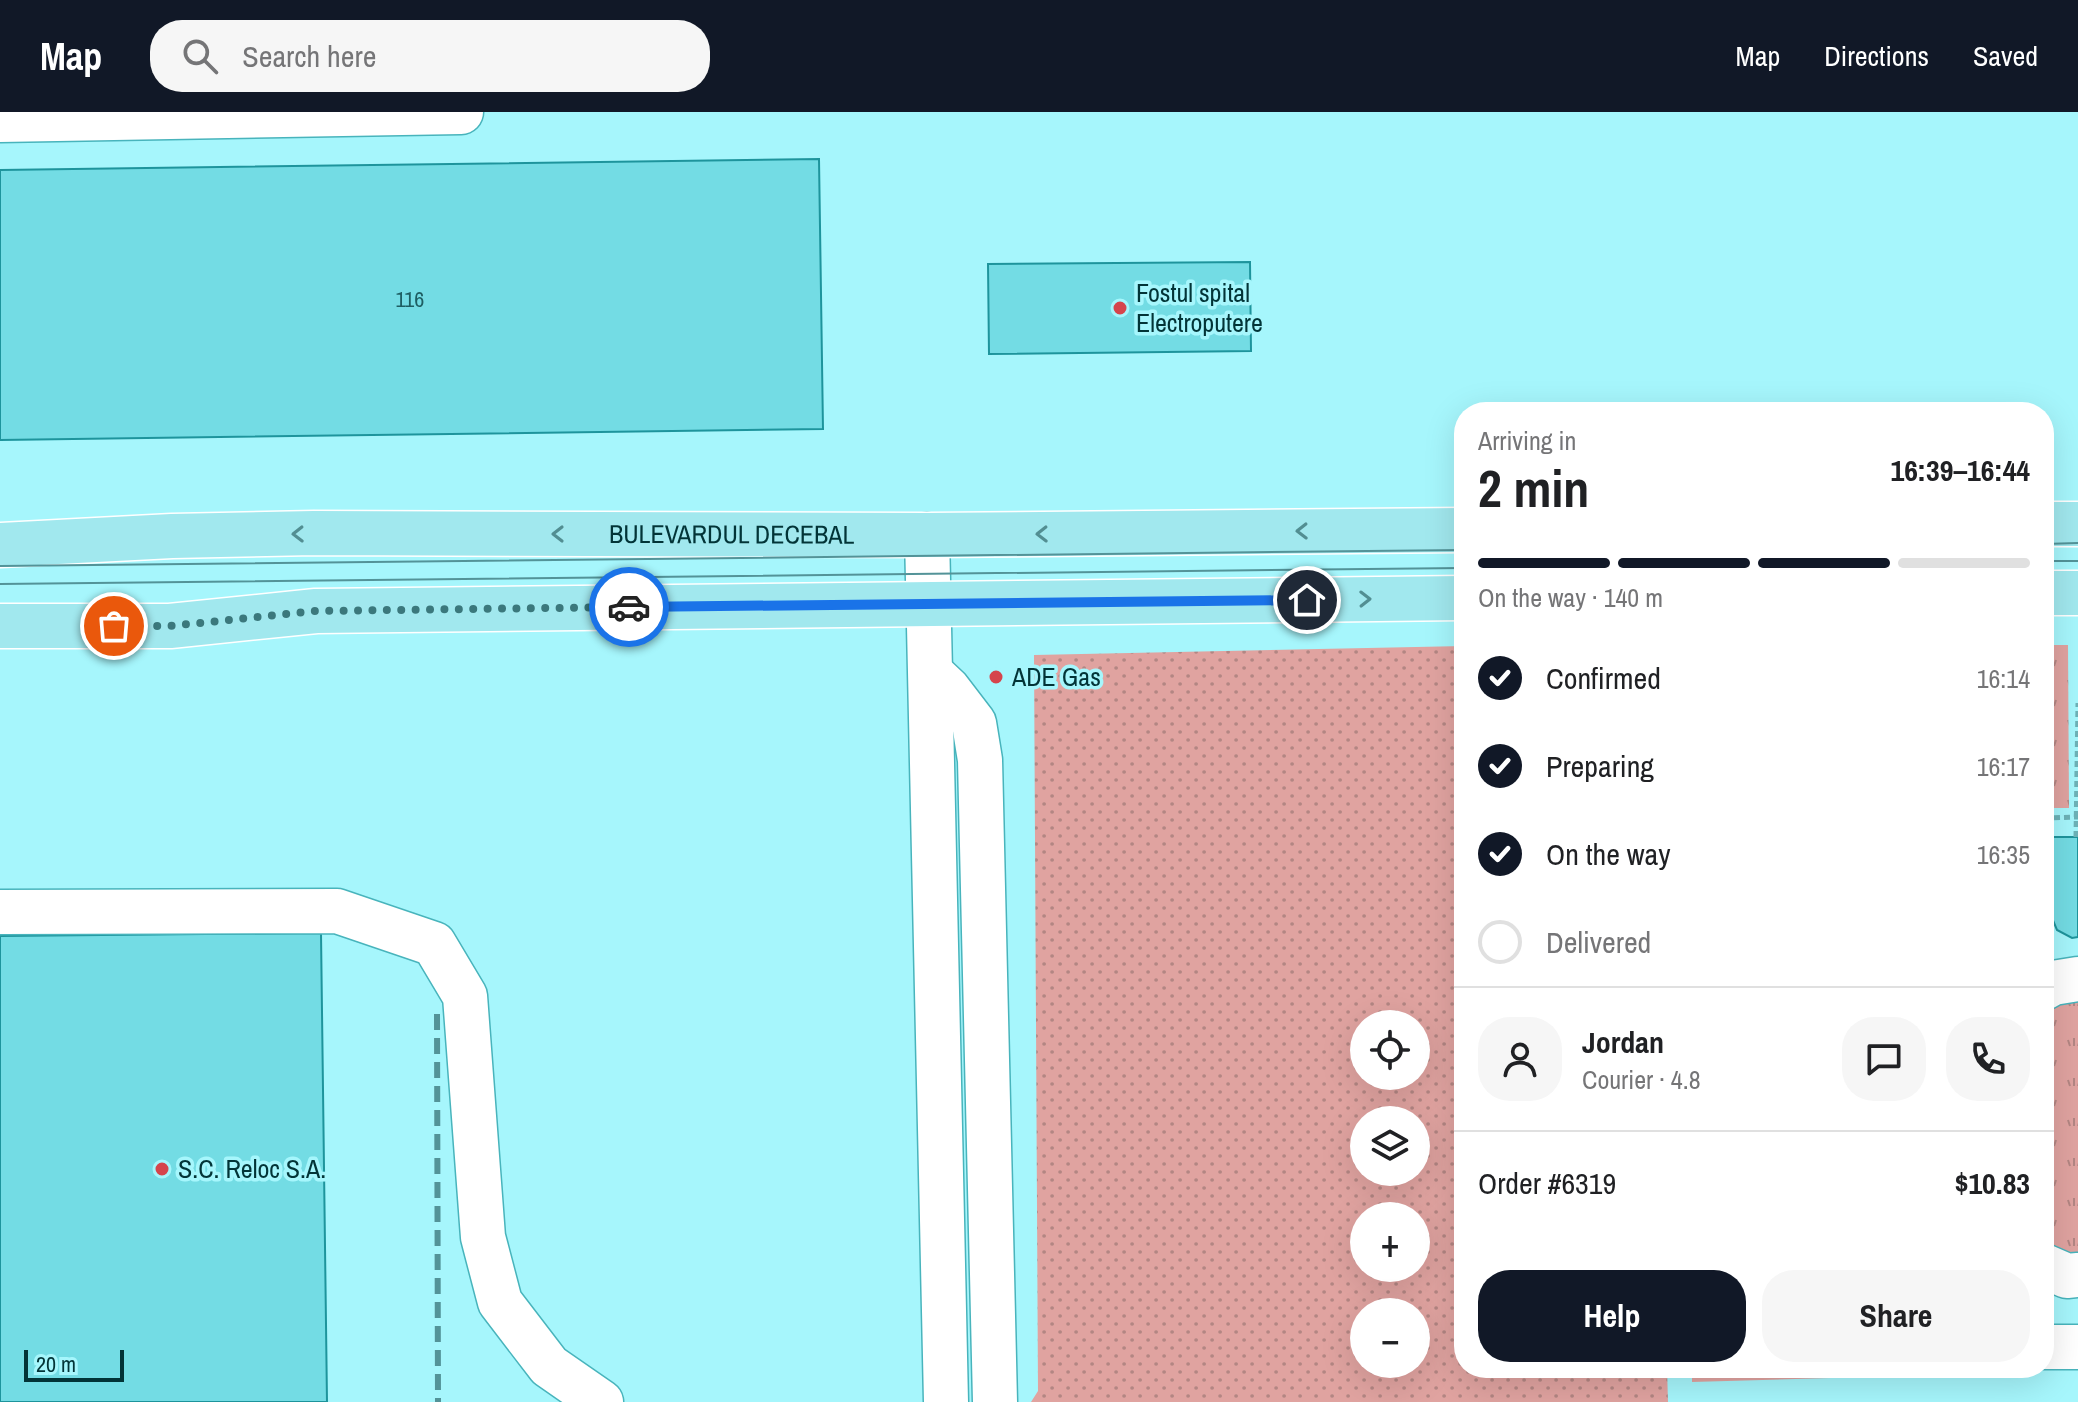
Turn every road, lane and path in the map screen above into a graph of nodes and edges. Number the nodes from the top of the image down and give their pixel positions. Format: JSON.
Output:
{"nodes":[{"id":1,"x":461,"y":112,"type":"edge"},
{"id":2,"x":0,"y":120,"type":"edge"},
{"id":3,"x":2054,"y":524,"type":"edge"},
{"id":4,"x":2078,"y":524,"type":"edge"},
{"id":5,"x":1454,"y":530,"type":"edge"},
{"id":6,"x":927,"y":535,"type":"junction"},
{"id":7,"x":0,"y":545,"type":"edge"},
{"id":8,"x":2054,"y":593,"type":"edge"},
{"id":9,"x":2078,"y":593,"type":"edge"},
{"id":10,"x":1454,"y":598,"type":"edge"},
{"id":11,"x":929,"y":603,"type":"junction"},
{"id":12,"x":0,"y":626,"type":"edge"},
{"id":13,"x":931,"y":673,"type":"junction"},
{"id":14,"x":2078,"y":703,"type":"edge"},
{"id":15,"x":2077,"y":817,"type":"edge"},
{"id":16,"x":2054,"y":818,"type":"edge"},
{"id":17,"x":2076,"y":837,"type":"edge"},
{"id":18,"x":0,"y":912,"type":"edge"},
{"id":19,"x":2078,"y":979,"type":"edge"},
{"id":20,"x":2054,"y":983,"type":"edge"},
{"id":21,"x":2054,"y":1270,"type":"edge"},
{"id":22,"x":2078,"y":1275,"type":"edge"},
{"id":23,"x":2054,"y":1347,"type":"edge"},
{"id":24,"x":2078,"y":1347,"type":"edge"},
{"id":25,"x":601,"y":1402,"type":"edge"},
{"id":26,"x":946,"y":1402,"type":"edge"},
{"id":27,"x":995,"y":1402,"type":"edge"}],
"edges":[{"from":1,"to":2,"type":"street"},
{"from":3,"to":4,"type":"main road"},
{"from":5,"to":6,"type":"main road","name":"BULEVARDUL DECEBAL","one_way":true},
{"from":6,"to":7,"type":"main road","name":"BULEVARDUL DECEBAL","one_way":true},
{"from":6,"to":11,"type":"street"},
{"from":8,"to":9,"type":"main road"},
{"from":11,"to":10,"type":"main road","one_way":true},
{"from":11,"to":12,"type":"main road"},
{"from":11,"to":13,"type":"street"},
{"from":13,"to":26,"type":"street"},
{"from":13,"to":27,"type":"street"},
{"from":14,"to":15,"type":"path"},
{"from":15,"to":16,"type":"path"},
{"from":15,"to":17,"type":"path"},
{"from":18,"to":25,"type":"street"},
{"from":19,"to":20,"type":"street"},
{"from":21,"to":22,"type":"street"},
{"from":23,"to":24,"type":"street"}]}
